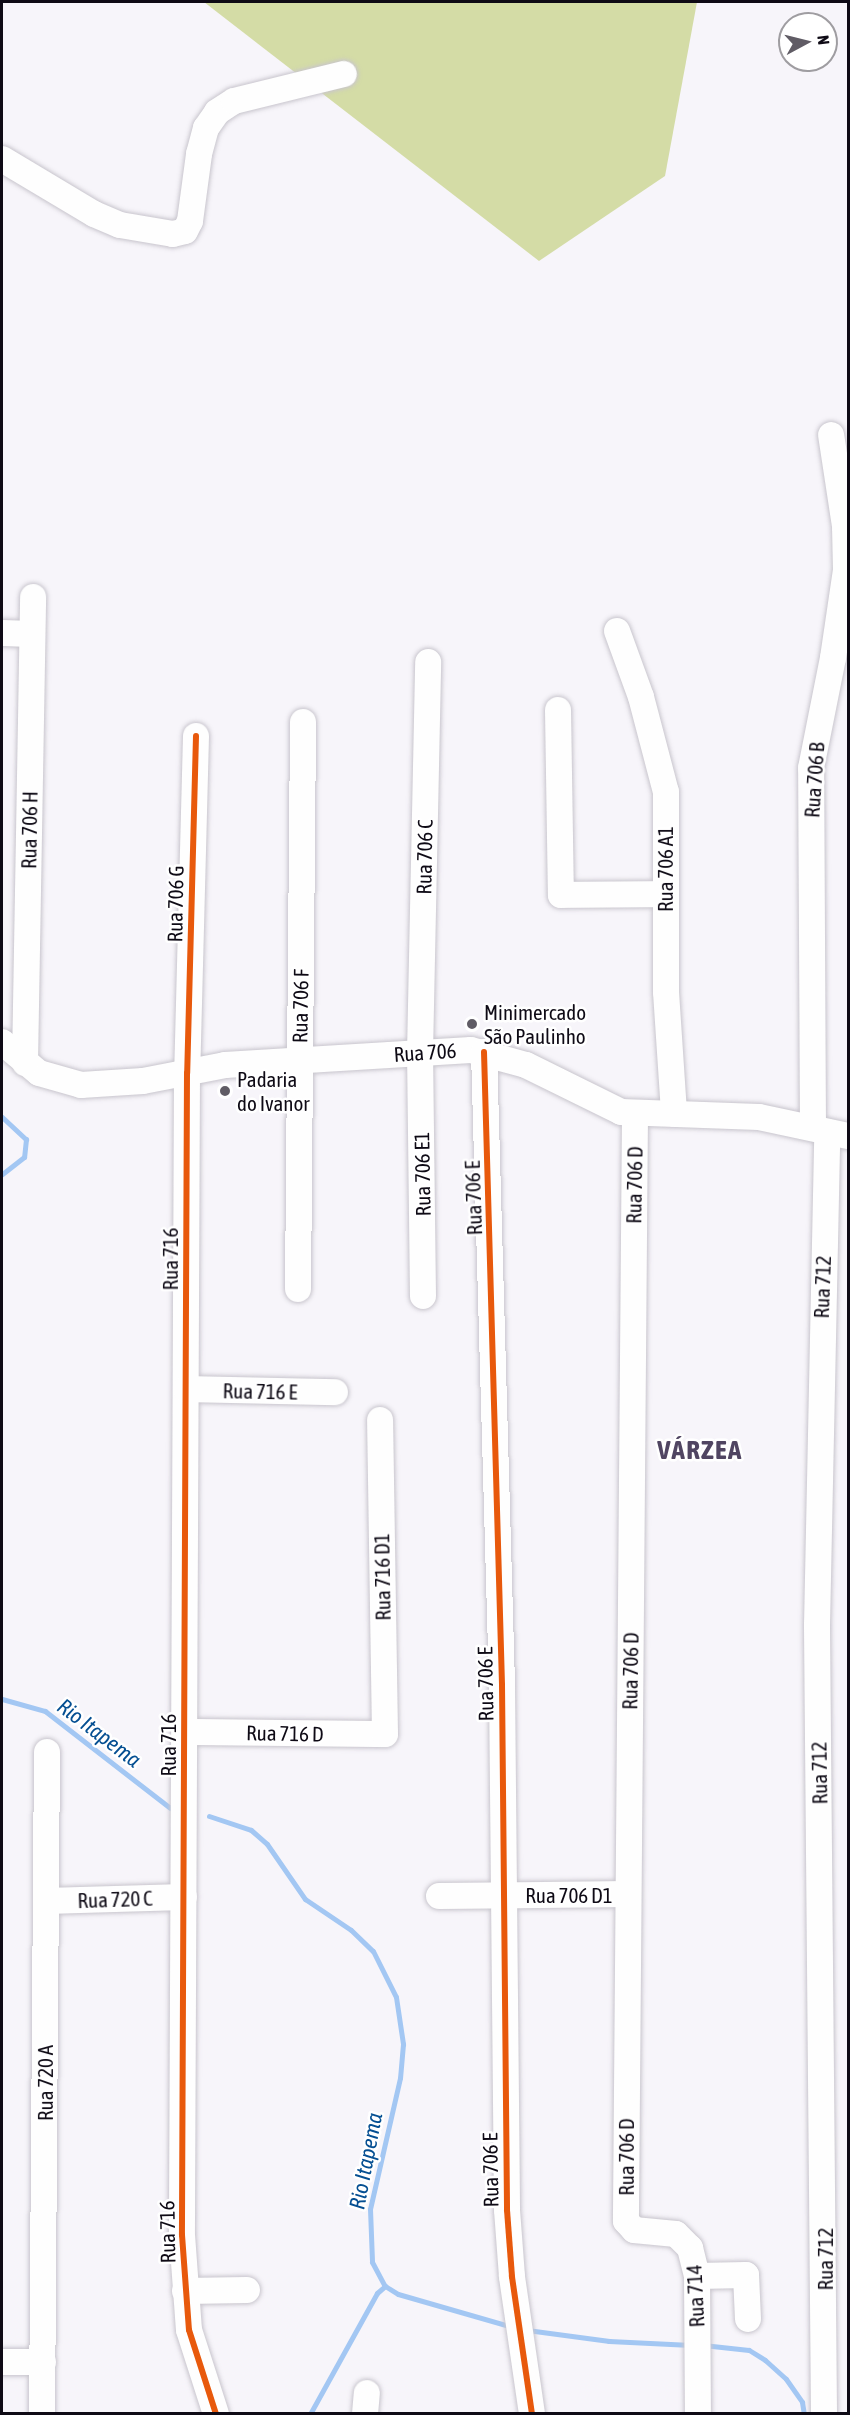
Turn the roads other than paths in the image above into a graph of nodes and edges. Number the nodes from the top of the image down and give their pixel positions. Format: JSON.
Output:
{"nodes":[{"id":1,"x":344,"y":74,"type":"dead end"},
{"id":2,"x":2,"y":159,"type":"edge"},
{"id":3,"x":831,"y":435,"type":"dead end"},
{"id":4,"x":33,"y":597,"type":"dead end"},
{"id":5,"x":617,"y":631,"type":"dead end"},
{"id":6,"x":2,"y":633,"type":"edge"},
{"id":7,"x":32,"y":634,"type":"junction"},
{"id":8,"x":428,"y":662,"type":"dead end"},
{"id":9,"x":558,"y":710,"type":"dead end"},
{"id":10,"x":303,"y":722,"type":"dead end"},
{"id":11,"x":195,"y":736,"type":"dead end"},
{"id":12,"x":666,"y":894,"type":"junction"},
{"id":13,"x":2,"y":1042,"type":"edge"},
{"id":14,"x":484,"y":1052,"type":"junction"},
{"id":15,"x":420,"y":1053,"type":"junction"},
{"id":16,"x":299,"y":1060,"type":"junction"},
{"id":17,"x":26,"y":1064,"type":"junction"},
{"id":18,"x":187,"y":1073,"type":"junction"},
{"id":19,"x":634,"y":1114,"type":"junction"},
{"id":20,"x":674,"y":1114,"type":"junction"},
{"id":21,"x":830,"y":1132,"type":"edge"},
{"id":22,"x":298,"y":1289,"type":"dead end"},
{"id":23,"x":423,"y":1296,"type":"dead end"},
{"id":24,"x":186,"y":1389,"type":"junction"},
{"id":25,"x":335,"y":1392,"type":"dead end"},
{"id":26,"x":380,"y":1420,"type":"dead end"},
{"id":27,"x":185,"y":1732,"type":"junction"},
{"id":28,"x":385,"y":1734,"type":"joint"},
{"id":29,"x":47,"y":1752,"type":"dead end"},
{"id":30,"x":628,"y":1894,"type":"junction"},
{"id":31,"x":439,"y":1896,"type":"dead end"},
{"id":32,"x":504,"y":1896,"type":"junction"},
{"id":33,"x":184,"y":1897,"type":"junction"},
{"id":34,"x":46,"y":1901,"type":"junction"},
{"id":35,"x":628,"y":2228,"type":"joint"},
{"id":36,"x":697,"y":2276,"type":"junction"},
{"id":37,"x":247,"y":2290,"type":"dead end"},
{"id":38,"x":185,"y":2291,"type":"junction"},
{"id":39,"x":748,"y":2319,"type":"dead end"},
{"id":40,"x":2,"y":2362,"type":"edge"},
{"id":41,"x":43,"y":2362,"type":"junction"},
{"id":42,"x":42,"y":2414,"type":"edge"},
{"id":43,"x":216,"y":2414,"type":"edge"},
{"id":44,"x":532,"y":2414,"type":"edge"},
{"id":45,"x":698,"y":2414,"type":"edge"},
{"id":46,"x":825,"y":2414,"type":"edge"}],
"edges":[{"from":1,"to":2,"type":"street"},
{"from":3,"to":21,"type":"street","name":"Rua 706 B"},
{"from":4,"to":7,"type":"street","name":"Rua 706 H"},
{"from":5,"to":12,"type":"street","name":"Rua 706 A1"},
{"from":6,"to":7,"type":"street"},
{"from":7,"to":17,"type":"street","name":"Rua 706 H"},
{"from":8,"to":15,"type":"street","name":"Rua 706 C"},
{"from":9,"to":12,"type":"street"},
{"from":10,"to":16,"type":"street","name":"Rua 706 F"},
{"from":11,"to":18,"type":"street","name":"Rua 706 G"},
{"from":12,"to":20,"type":"street","name":"Rua 706 A1"},
{"from":13,"to":17,"type":"street","name":"Rua 706"},
{"from":14,"to":15,"type":"street","name":"Rua 706"},
{"from":14,"to":19,"type":"street","name":"Rua 706"},
{"from":14,"to":32,"type":"street","name":"Rua 706 E"},
{"from":15,"to":16,"type":"street","name":"Rua 706"},
{"from":15,"to":23,"type":"street","name":"Rua 706 E1"},
{"from":16,"to":18,"type":"street","name":"Rua 706"},
{"from":16,"to":22,"type":"street","name":"Rua 706 F"},
{"from":17,"to":18,"type":"street","name":"Rua 706"},
{"from":18,"to":24,"type":"street","name":"Rua 716"},
{"from":19,"to":20,"type":"street","name":"Rua 706"},
{"from":19,"to":30,"type":"street","name":"Rua 706 D"},
{"from":20,"to":21,"type":"street","name":"Rua 706"},
{"from":21,"to":46,"type":"street","name":"Rua 712"},
{"from":24,"to":25,"type":"street","name":"Rua 716 E"},
{"from":24,"to":27,"type":"street","name":"Rua 716"},
{"from":26,"to":28,"type":"street","name":"Rua 716 D1"},
{"from":27,"to":28,"type":"street","name":"Rua 716 D"},
{"from":27,"to":33,"type":"street","name":"Rua 716"},
{"from":29,"to":34,"type":"street","name":"Rua 720 A"},
{"from":30,"to":32,"type":"street","name":"Rua 706 D1"},
{"from":30,"to":35,"type":"street","name":"Rua 706 D"},
{"from":31,"to":32,"type":"street","name":"Rua 706 D1"},
{"from":32,"to":44,"type":"street","name":"Rua 706 E"},
{"from":33,"to":34,"type":"street","name":"Rua 720 C"},
{"from":33,"to":38,"type":"street","name":"Rua 716"},
{"from":34,"to":41,"type":"street","name":"Rua 720 A"},
{"from":35,"to":36,"type":"street","name":"Rua 714"},
{"from":36,"to":39,"type":"street"},
{"from":36,"to":45,"type":"street","name":"Rua 714"},
{"from":37,"to":38,"type":"street"},
{"from":38,"to":43,"type":"street","name":"Rua 716"},
{"from":40,"to":41,"type":"street"},
{"from":41,"to":42,"type":"street","name":"Rua 720 A"}]}
